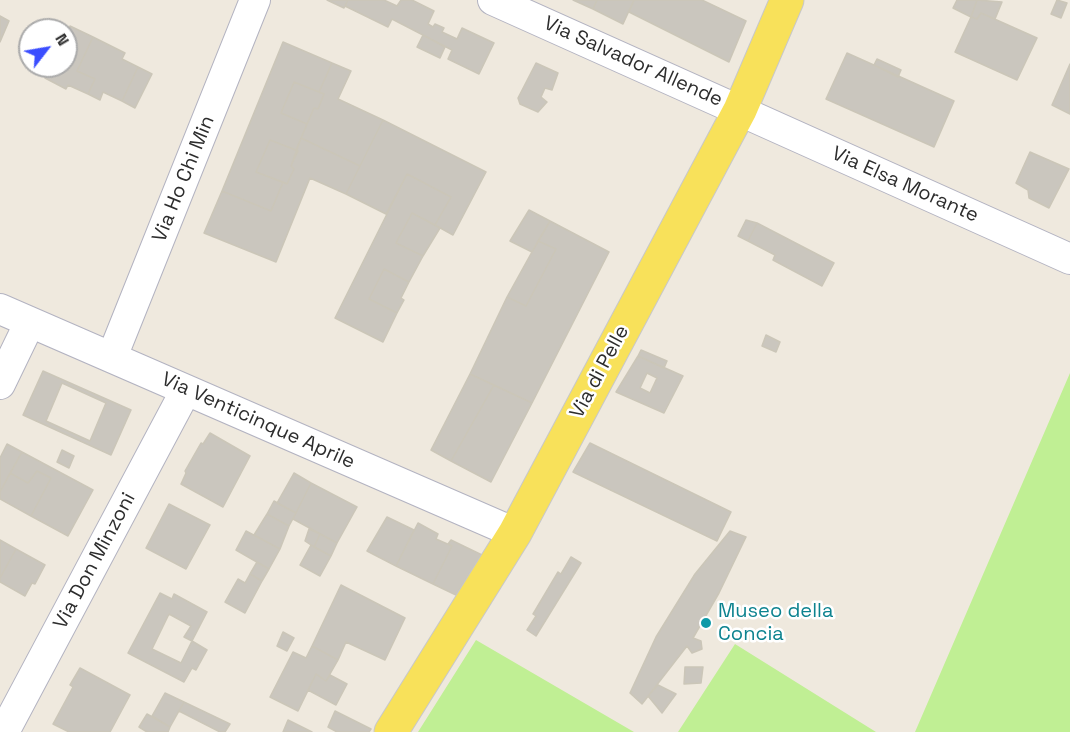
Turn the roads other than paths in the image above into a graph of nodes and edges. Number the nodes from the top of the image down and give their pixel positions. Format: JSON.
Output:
{"nodes":[{"id":1,"x":255,"y":0,"type":"edge"},
{"id":2,"x":493,"y":0,"type":"edge"},
{"id":3,"x":787,"y":0,"type":"edge"},
{"id":4,"x":740,"y":110,"type":"junction"},
{"id":5,"x":1070,"y":259,"type":"edge"},
{"id":6,"x":0,"y":309,"type":"edge"},
{"id":7,"x":30,"y":322,"type":"junction"},
{"id":8,"x":112,"y":357,"type":"junction"},
{"id":9,"x":0,"y":384,"type":"edge"},
{"id":10,"x":186,"y":390,"type":"junction"},
{"id":11,"x":515,"y":533,"type":"junction"},
{"id":12,"x":4,"y":732,"type":"edge"},
{"id":13,"x":391,"y":732,"type":"edge"}],
"edges":[{"from":1,"to":8,"type":"street","name":"Via Ho Chi Min"},
{"from":2,"to":4,"type":"street","name":"Via Salvador Allende"},
{"from":3,"to":4,"type":"main road","name":"Via di Pelle"},
{"from":4,"to":5,"type":"street","name":"Via Elsa Morante"},
{"from":4,"to":11,"type":"main road","name":"Via di Pelle"},
{"from":6,"to":7,"type":"street","name":"Via Venticinque Aprile"},
{"from":7,"to":8,"type":"street","name":"Via Venticinque Aprile"},
{"from":7,"to":9,"type":"street"},
{"from":8,"to":10,"type":"street","name":"Via Venticinque Aprile"},
{"from":10,"to":11,"type":"street","name":"Via Venticinque Aprile"},
{"from":10,"to":12,"type":"street","name":"Via Don Minzoni"},
{"from":11,"to":13,"type":"main road","name":"Via di Pelle"}]}
